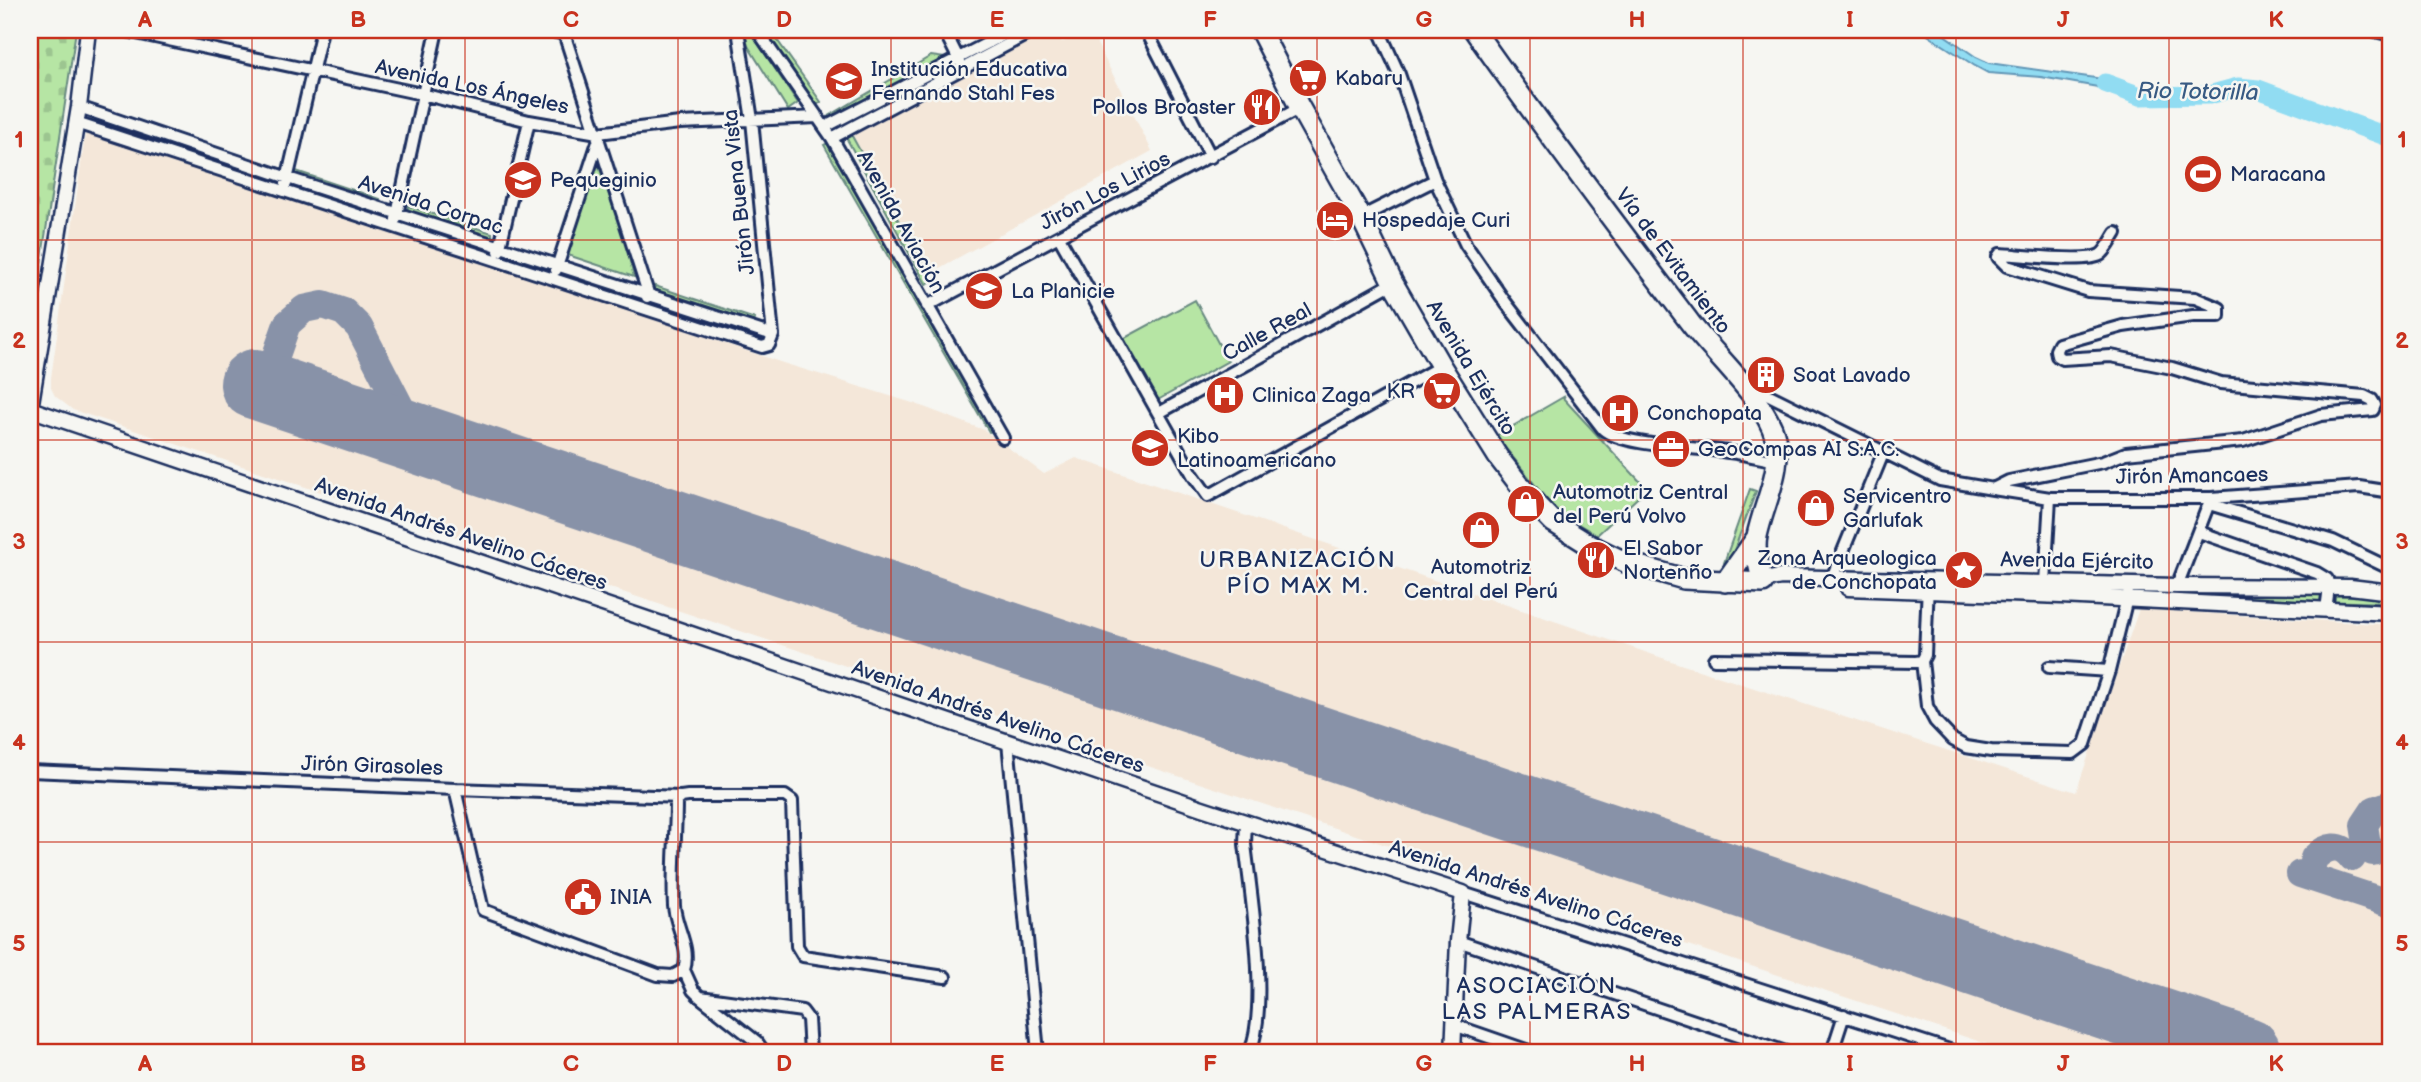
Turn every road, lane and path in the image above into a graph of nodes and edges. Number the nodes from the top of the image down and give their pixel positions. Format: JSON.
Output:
{"nodes":[{"id":1,"x":89,"y":30,"type":"edge"},
{"id":2,"x":122,"y":30,"type":"edge"},
{"id":3,"x":322,"y":30,"type":"edge"},
{"id":4,"x":437,"y":30,"type":"edge"},
{"id":5,"x":546,"y":30,"type":"edge"},
{"id":6,"x":738,"y":30,"type":"edge"},
{"id":7,"x":757,"y":30,"type":"edge"},
{"id":8,"x":944,"y":30,"type":"edge"},
{"id":9,"x":1013,"y":30,"type":"edge"},
{"id":10,"x":1035,"y":30,"type":"edge"},
{"id":11,"x":1146,"y":30,"type":"edge"},
{"id":12,"x":1260,"y":30,"type":"edge"},
{"id":13,"x":1379,"y":30,"type":"edge"},
{"id":14,"x":1474,"y":30,"type":"edge"},
{"id":15,"x":2375,"y":31,"type":"edge"},
{"id":16,"x":564,"y":32,"type":"edge"},
{"id":17,"x":2391,"y":35,"type":"edge"},
{"id":18,"x":960,"y":63,"type":"junction"},
{"id":19,"x":311,"y":72,"type":"junction"},
{"id":20,"x":422,"y":94,"type":"junction"},
{"id":21,"x":79,"y":107,"type":"junction"},
{"id":22,"x":1300,"y":108,"type":"junction"},
{"id":23,"x":818,"y":117,"type":"junction"},
{"id":24,"x":752,"y":120,"type":"junction"},
{"id":25,"x":529,"y":121,"type":"junction"},
{"id":26,"x":76,"y":123,"type":"junction"},
{"id":27,"x":825,"y":127,"type":"junction"},
{"id":28,"x":598,"y":136,"type":"junction"},
{"id":29,"x":832,"y":138,"type":"junction"},
{"id":30,"x":1211,"y":157,"type":"junction"},
{"id":31,"x":288,"y":178,"type":"junction"},
{"id":32,"x":1435,"y":180,"type":"junction"},
{"id":33,"x":284,"y":192,"type":"junction"},
{"id":34,"x":397,"y":214,"type":"junction"},
{"id":35,"x":1361,"y":217,"type":"junction"},
{"id":36,"x":395,"y":226,"type":"junction"},
{"id":37,"x":2116,"y":233,"type":"dead end"},
{"id":38,"x":1059,"y":237,"type":"junction"},
{"id":39,"x":500,"y":247,"type":"junction"},
{"id":40,"x":496,"y":260,"type":"junction"},
{"id":41,"x":557,"y":266,"type":"junction"},
{"id":42,"x":554,"y":279,"type":"junction"},
{"id":43,"x":1393,"y":284,"type":"junction"},
{"id":44,"x":648,"y":293,"type":"junction"},
{"id":45,"x":927,"y":306,"type":"junction"},
{"id":46,"x":643,"y":309,"type":"junction"},
{"id":47,"x":773,"y":335,"type":"junction"},
{"id":48,"x":1441,"y":366,"type":"junction"},
{"id":49,"x":1737,"y":379,"type":"junction"},
{"id":50,"x":30,"y":411,"type":"edge"},
{"id":51,"x":1159,"y":413,"type":"junction"},
{"id":52,"x":1003,"y":438,"type":"dead end"},
{"id":53,"x":1884,"y":451,"type":"junction"},
{"id":54,"x":1777,"y":461,"type":"junction"},
{"id":55,"x":1993,"y":489,"type":"junction"},
{"id":56,"x":2391,"y":492,"type":"edge"},
{"id":57,"x":2050,"y":498,"type":"junction"},
{"id":58,"x":2210,"y":501,"type":"junction"},
{"id":59,"x":2199,"y":532,"type":"junction"},
{"id":60,"x":1757,"y":537,"type":"junction"},
{"id":61,"x":2391,"y":569,"type":"edge"},
{"id":62,"x":1832,"y":578,"type":"junction"},
{"id":63,"x":1725,"y":582,"type":"junction"},
{"id":64,"x":1763,"y":583,"type":"junction"},
{"id":65,"x":2045,"y":583,"type":"junction"},
{"id":66,"x":1928,"y":586,"type":"junction"},
{"id":67,"x":2178,"y":586,"type":"junction"},
{"id":68,"x":2329,"y":587,"type":"junction"},
{"id":69,"x":2129,"y":592,"type":"junction"},
{"id":70,"x":2391,"y":592,"type":"edge"},
{"id":71,"x":2326,"y":610,"type":"junction"},
{"id":72,"x":2391,"y":613,"type":"edge"},
{"id":73,"x":1714,"y":659,"type":"dead end"},
{"id":74,"x":1922,"y":661,"type":"junction"},
{"id":75,"x":2049,"y":667,"type":"dead end"},
{"id":76,"x":2109,"y":671,"type":"junction"},
{"id":77,"x":1008,"y":742,"type":"junction"},
{"id":78,"x":30,"y":771,"type":"edge"},
{"id":79,"x":455,"y":789,"type":"junction"},
{"id":80,"x":681,"y":797,"type":"junction"},
{"id":81,"x":1246,"y":822,"type":"junction"},
{"id":82,"x":1463,"y":893,"type":"junction"},
{"id":83,"x":1458,"y":941,"type":"junction"},
{"id":84,"x":684,"y":970,"type":"junction"},
{"id":85,"x":945,"y":977,"type":"dead end"},
{"id":86,"x":700,"y":997,"type":"junction"},
{"id":87,"x":1844,"y":1015,"type":"junction"},
{"id":88,"x":1454,"y":1025,"type":"junction"},
{"id":89,"x":764,"y":1052,"type":"edge"},
{"id":90,"x":810,"y":1052,"type":"edge"},
{"id":91,"x":1038,"y":1052,"type":"edge"},
{"id":92,"x":1250,"y":1052,"type":"edge"},
{"id":93,"x":1452,"y":1052,"type":"edge"},
{"id":94,"x":1532,"y":1052,"type":"edge"},
{"id":95,"x":1786,"y":1052,"type":"edge"},
{"id":96,"x":1832,"y":1052,"type":"edge"},
{"id":97,"x":1956,"y":1052,"type":"edge"}],
"edges":[{"from":1,"to":21,"type":"street"},
{"from":2,"to":19,"type":"street","name":"Avenida Los Ángeles"},
{"from":3,"to":19,"type":"street"},
{"from":4,"to":20,"type":"street"},
{"from":5,"to":16,"type":"street"},
{"from":6,"to":24,"type":"street","name":"Jirón Buena Vista"},
{"from":7,"to":23,"type":"street","name":"Avenida Aviación"},
{"from":8,"to":18,"type":"street"},
{"from":9,"to":18,"type":"street"},
{"from":10,"to":18,"type":"street"},
{"from":11,"to":30,"type":"street"},
{"from":12,"to":22,"type":"highway","name":"Avenida Ejército"},
{"from":13,"to":32,"type":"street"},
{"from":14,"to":49,"type":"highway","name":"Vía de Evitamiento"},
{"from":15,"to":17,"type":"street"},
{"from":16,"to":28,"type":"street"},
{"from":18,"to":27,"type":"street"},
{"from":18,"to":29,"type":"street"},
{"from":19,"to":20,"type":"street","name":"Avenida Los Ángeles"},
{"from":19,"to":31,"type":"street"},
{"from":20,"to":25,"type":"street","name":"Avenida Los Ángeles"},
{"from":20,"to":34,"type":"street"},
{"from":21,"to":26,"type":"street"},
{"from":21,"to":31,"type":"street","name":"Avenida Corpac"},
{"from":22,"to":30,"type":"street","name":"Jirón Los Lirios"},
{"from":22,"to":35,"type":"highway","name":"Avenida Ejército"},
{"from":23,"to":24,"type":"street","name":"Avenida Los Ángeles"},
{"from":23,"to":27,"type":"street","name":"Avenida Aviación"},
{"from":24,"to":28,"type":"street","name":"Avenida Los Ángeles"},
{"from":24,"to":47,"type":"street","name":"Jirón Buena Vista"},
{"from":25,"to":28,"type":"street","name":"Avenida Los Ángeles"},
{"from":25,"to":39,"type":"street"},
{"from":26,"to":33,"type":"street","name":"Avenida Corpac"},
{"from":26,"to":50,"type":"street"},
{"from":27,"to":29,"type":"street","name":"Avenida Aviación"},
{"from":28,"to":41,"type":"street"},
{"from":28,"to":44,"type":"street"},
{"from":29,"to":45,"type":"street","name":"Avenida Aviación"},
{"from":30,"to":38,"type":"street","name":"Jirón Los Lirios"},
{"from":31,"to":33,"type":"street"},
{"from":31,"to":34,"type":"street","name":"Avenida Corpac"},
{"from":32,"to":35,"type":"street"},
{"from":32,"to":54,"type":"street"},
{"from":33,"to":36,"type":"street","name":"Avenida Corpac"},
{"from":34,"to":36,"type":"street"},
{"from":34,"to":39,"type":"street","name":"Avenida Corpac"},
{"from":35,"to":43,"type":"highway","name":"Avenida Ejército"},
{"from":36,"to":40,"type":"street","name":"Avenida Corpac"},
{"from":37,"to":55,"type":"street"},
{"from":38,"to":45,"type":"street","name":"Jirón Los Lirios"},
{"from":38,"to":51,"type":"street"},
{"from":39,"to":40,"type":"street"},
{"from":39,"to":41,"type":"street","name":"Avenida Corpac"},
{"from":40,"to":42,"type":"street","name":"Avenida Corpac"},
{"from":41,"to":42,"type":"street"},
{"from":41,"to":44,"type":"street","name":"Avenida Corpac"},
{"from":42,"to":46,"type":"street","name":"Avenida Corpac"},
{"from":43,"to":48,"type":"highway","name":"Avenida Ejército"},
{"from":43,"to":51,"type":"street","name":"Calle Real"},
{"from":44,"to":46,"type":"street"},
{"from":44,"to":47,"type":"street","name":"Avenida Corpac"},
{"from":45,"to":52,"type":"street","name":"Avenida Aviación"},
{"from":46,"to":47,"type":"street","name":"Avenida Corpac"},
{"from":48,"to":51,"type":"street"},
{"from":48,"to":63,"type":"highway","name":"Avenida Ejército"},
{"from":49,"to":53,"type":"street","name":"Jirón Amancaes"},
{"from":49,"to":54,"type":"highway","name":"Vía de Evitamiento"},
{"from":50,"to":77,"type":"street","name":"Avenida Andrés Avelino Cáceres"},
{"from":53,"to":55,"type":"street","name":"Jirón Amancaes"},
{"from":53,"to":62,"type":"street"},
{"from":54,"to":60,"type":"highway","name":"Vía de Evitamiento"},
{"from":55,"to":57,"type":"street","name":"Jirón Amancaes"},
{"from":56,"to":58,"type":"street","name":"Jirón Amancaes"},
{"from":57,"to":58,"type":"street","name":"Jirón Amancaes"},
{"from":57,"to":65,"type":"street"},
{"from":58,"to":59,"type":"street"},
{"from":58,"to":61,"type":"street"},
{"from":59,"to":67,"type":"street"},
{"from":59,"to":68,"type":"street"},
{"from":60,"to":63,"type":"highway","name":"Vía de Evitamiento"},
{"from":60,"to":64,"type":"highway","name":"Vía de Evitamiento"},
{"from":62,"to":64,"type":"street","name":"Avenida Ejército"},
{"from":62,"to":66,"type":"street","name":"Avenida Ejército"},
{"from":63,"to":64,"type":"highway","name":"Avenida Ejército"},
{"from":64,"to":66,"type":"street","name":"Avenida Ejército"},
{"from":65,"to":66,"type":"street","name":"Avenida Ejército"},
{"from":65,"to":69,"type":"street","name":"Avenida Ejército"},
{"from":66,"to":69,"type":"street","name":"Avenida Ejército"},
{"from":66,"to":74,"type":"street"},
{"from":67,"to":68,"type":"street","name":"Avenida Ejército"},
{"from":67,"to":69,"type":"street","name":"Avenida Ejército"},
{"from":68,"to":70,"type":"street","name":"Avenida Ejército"},
{"from":68,"to":71,"type":"street"},
{"from":69,"to":71,"type":"street","name":"Avenida Ejército"},
{"from":69,"to":76,"type":"street"},
{"from":71,"to":72,"type":"street","name":"Avenida Ejército"},
{"from":73,"to":74,"type":"street"},
{"from":74,"to":76,"type":"street"},
{"from":75,"to":76,"type":"street"},
{"from":77,"to":81,"type":"street","name":"Avenida Andrés Avelino Cáceres"},
{"from":77,"to":91,"type":"street"},
{"from":78,"to":79,"type":"street","name":"Jirón Girasoles"},
{"from":79,"to":80,"type":"street"},
{"from":79,"to":84,"type":"street","name":"Jirón Girasoles"},
{"from":80,"to":84,"type":"street"},
{"from":80,"to":85,"type":"street"},
{"from":81,"to":82,"type":"street","name":"Avenida Andrés Avelino Cáceres"},
{"from":81,"to":92,"type":"street"},
{"from":82,"to":83,"type":"street"},
{"from":82,"to":87,"type":"street","name":"Avenida Andrés Avelino Cáceres"},
{"from":83,"to":88,"type":"street"},
{"from":83,"to":95,"type":"street"},
{"from":84,"to":86,"type":"street"},
{"from":86,"to":89,"type":"street"},
{"from":86,"to":90,"type":"street"},
{"from":87,"to":96,"type":"street"},
{"from":87,"to":97,"type":"street","name":"Avenida Andrés Avelino Cáceres"},
{"from":88,"to":93,"type":"street"},
{"from":88,"to":94,"type":"street"}]}
